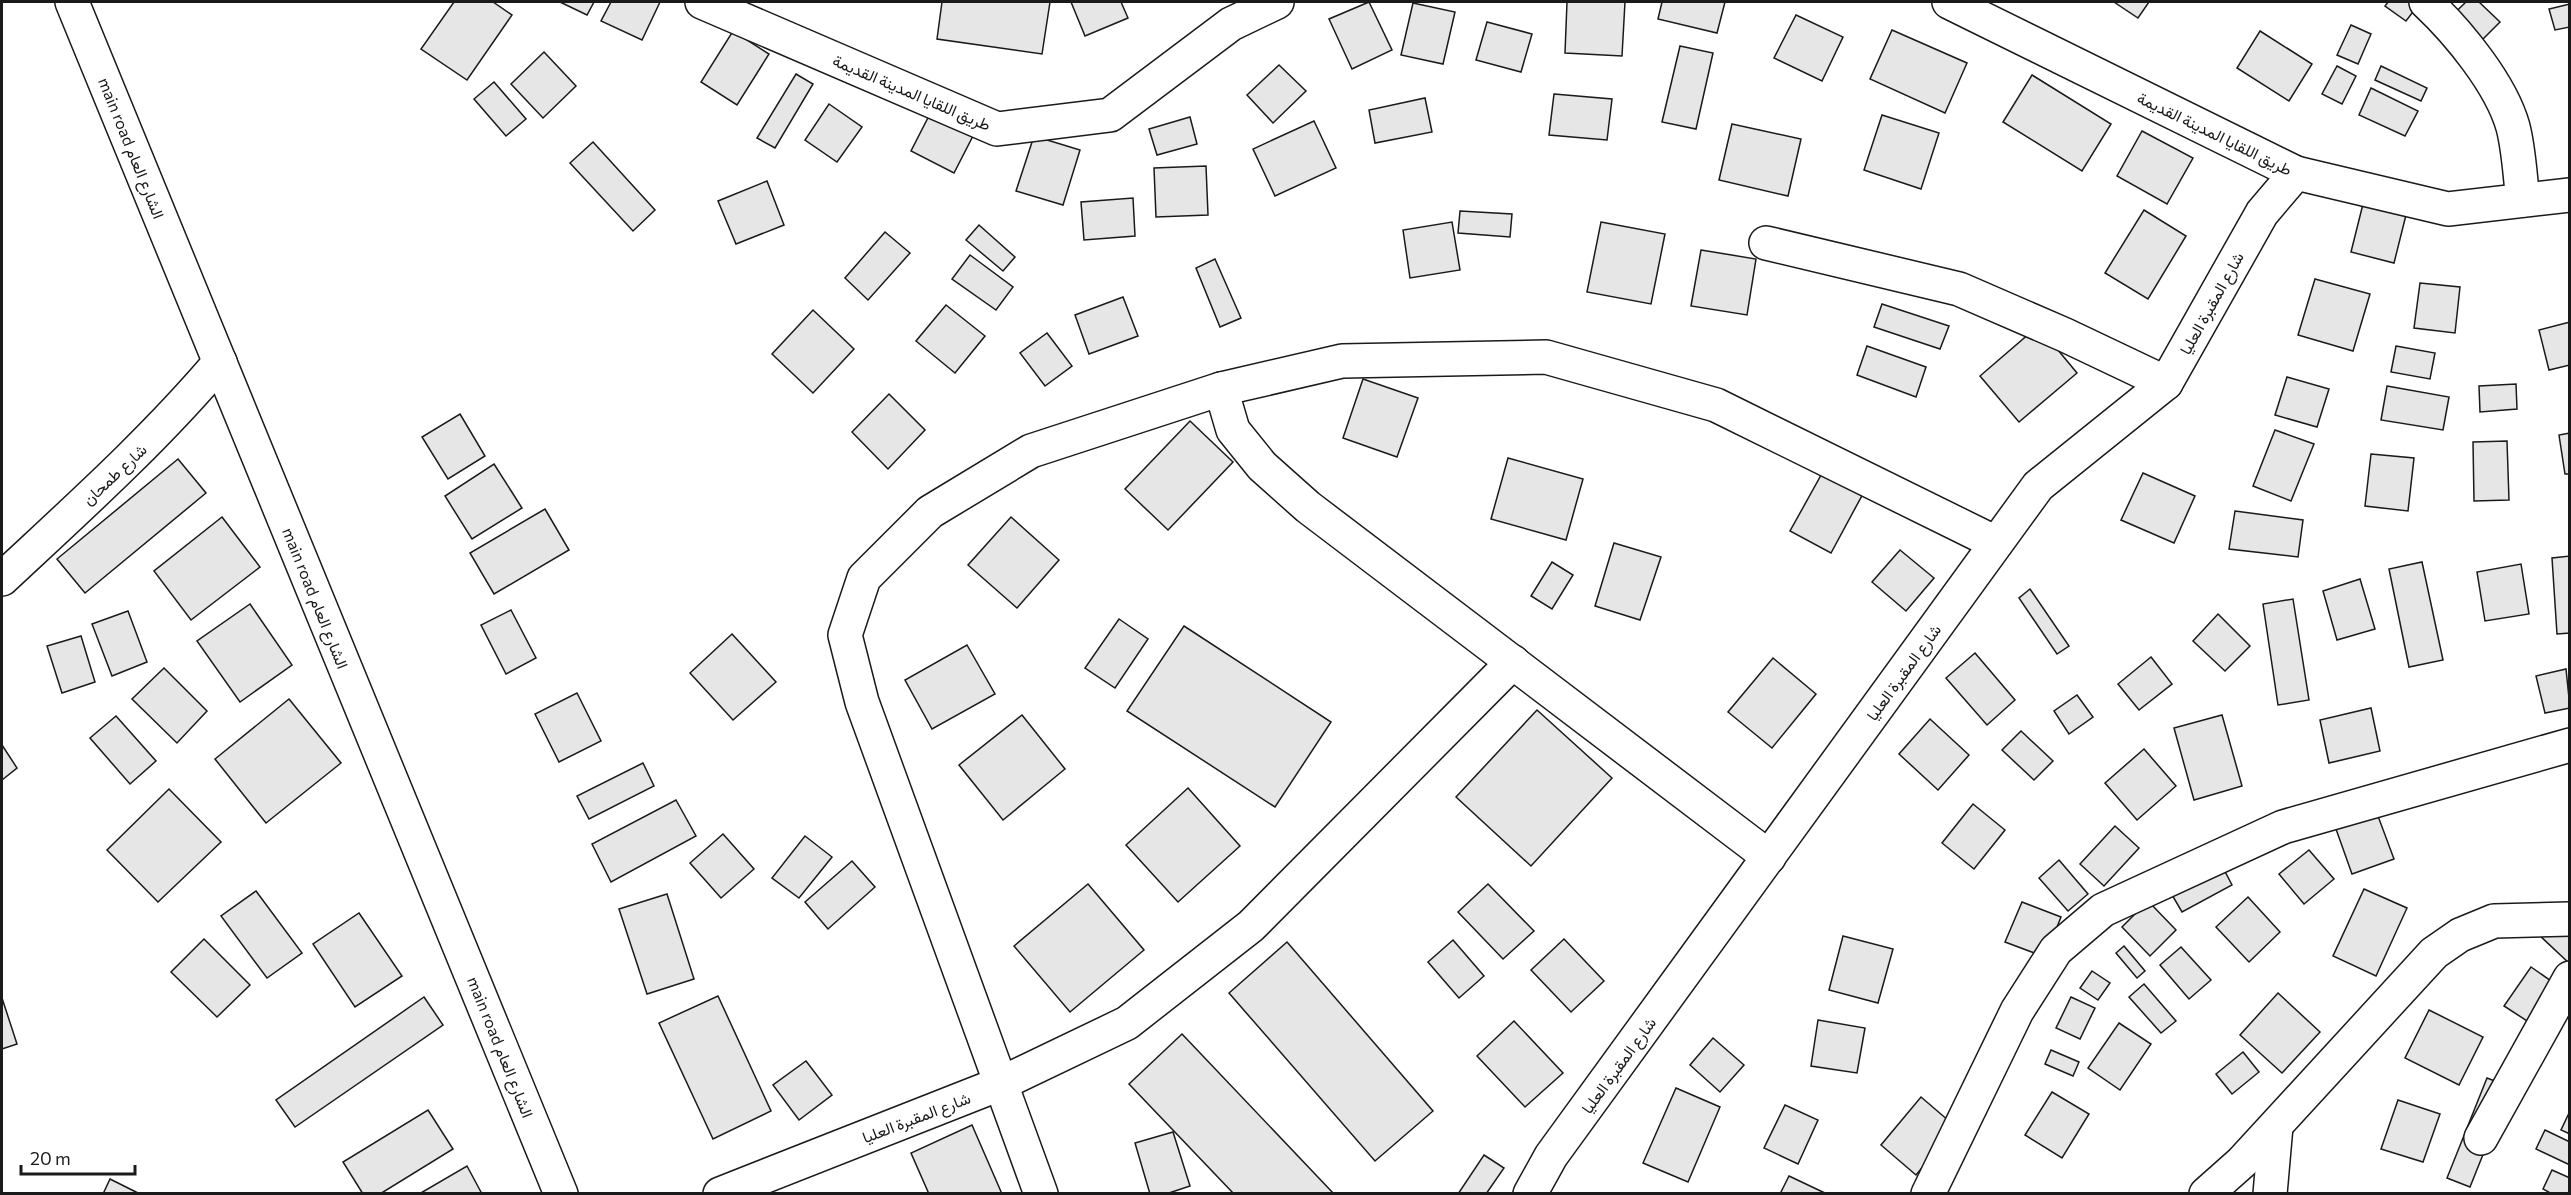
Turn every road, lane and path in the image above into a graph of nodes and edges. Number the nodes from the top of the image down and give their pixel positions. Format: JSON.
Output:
{"nodes":[{"id":1,"x":72,"y":2,"type":"edge"},
{"id":2,"x":702,"y":2,"type":"edge"},
{"id":3,"x":1277,"y":2,"type":"edge"},
{"id":4,"x":1950,"y":2,"type":"edge"},
{"id":5,"x":2426,"y":2,"type":"edge"},
{"id":6,"x":2296,"y":173,"type":"junction"},
{"id":7,"x":2570,"y":195,"type":"edge"},
{"id":8,"x":2523,"y":200,"type":"junction"},
{"id":9,"x":1766,"y":243,"type":"dead end"},
{"id":10,"x":220,"y":362,"type":"junction"},
{"id":11,"x":2166,"y":383,"type":"junction"},
{"id":12,"x":1221,"y":389,"type":"junction"},
{"id":13,"x":1996,"y":543,"type":"junction"},
{"id":14,"x":2,"y":579,"type":"edge"},
{"id":15,"x":1513,"y":662,"type":"junction"},
{"id":16,"x":2570,"y":745,"type":"edge"},
{"id":17,"x":1769,"y":857,"type":"junction"},
{"id":18,"x":2570,"y":919,"type":"edge"},
{"id":19,"x":2570,"y":978,"type":"edge"},
{"id":20,"x":1002,"y":1083,"type":"junction"},
{"id":21,"x":2277,"y":1126,"type":"junction"},
{"id":22,"x":2481,"y":1138,"type":"dead end"},
{"id":23,"x":561,"y":1194,"type":"edge"},
{"id":24,"x":720,"y":1194,"type":"edge"},
{"id":25,"x":1041,"y":1194,"type":"edge"},
{"id":26,"x":1530,"y":1194,"type":"edge"},
{"id":27,"x":1928,"y":1194,"type":"edge"},
{"id":28,"x":2206,"y":1194,"type":"edge"},
{"id":29,"x":2270,"y":1194,"type":"edge"}],
"edges":[{"from":1,"to":10,"type":"street","name":"main road الشارع العام"},
{"from":2,"to":3,"type":"street","name":"طريق اللقايا المدينة القديمة"},
{"from":4,"to":6,"type":"street","name":"طريق اللقايا المدينة القديمة"},
{"from":5,"to":8,"type":"street"},
{"from":6,"to":8,"type":"street","name":"طريق اللقايا المدينة القديمة"},
{"from":6,"to":11,"type":"street","name":"شارع المقبرة العليا"},
{"from":7,"to":8,"type":"street","name":"طريق اللقايا المدينة القديمة"},
{"from":9,"to":11,"type":"street"},
{"from":10,"to":14,"type":"street","name":"شارع طمحان"},
{"from":10,"to":23,"type":"street","name":"main road الشارع العام"},
{"from":11,"to":13,"type":"street","name":"شارع المقبرة العليا"},
{"from":12,"to":13,"type":"street"},
{"from":12,"to":15,"type":"street"},
{"from":12,"to":20,"type":"street"},
{"from":13,"to":17,"type":"street","name":"شارع المقبرة العليا"},
{"from":15,"to":17,"type":"street"},
{"from":15,"to":20,"type":"street","name":"شارع المقبرة العليا"},
{"from":16,"to":27,"type":"street"},
{"from":17,"to":26,"type":"street","name":"شارع المقبرة العليا"},
{"from":18,"to":21,"type":"street"},
{"from":19,"to":22,"type":"street"},
{"from":20,"to":24,"type":"street","name":"شارع المقبرة العليا"},
{"from":20,"to":25,"type":"street"},
{"from":21,"to":28,"type":"street"},
{"from":21,"to":29,"type":"street"}]}
